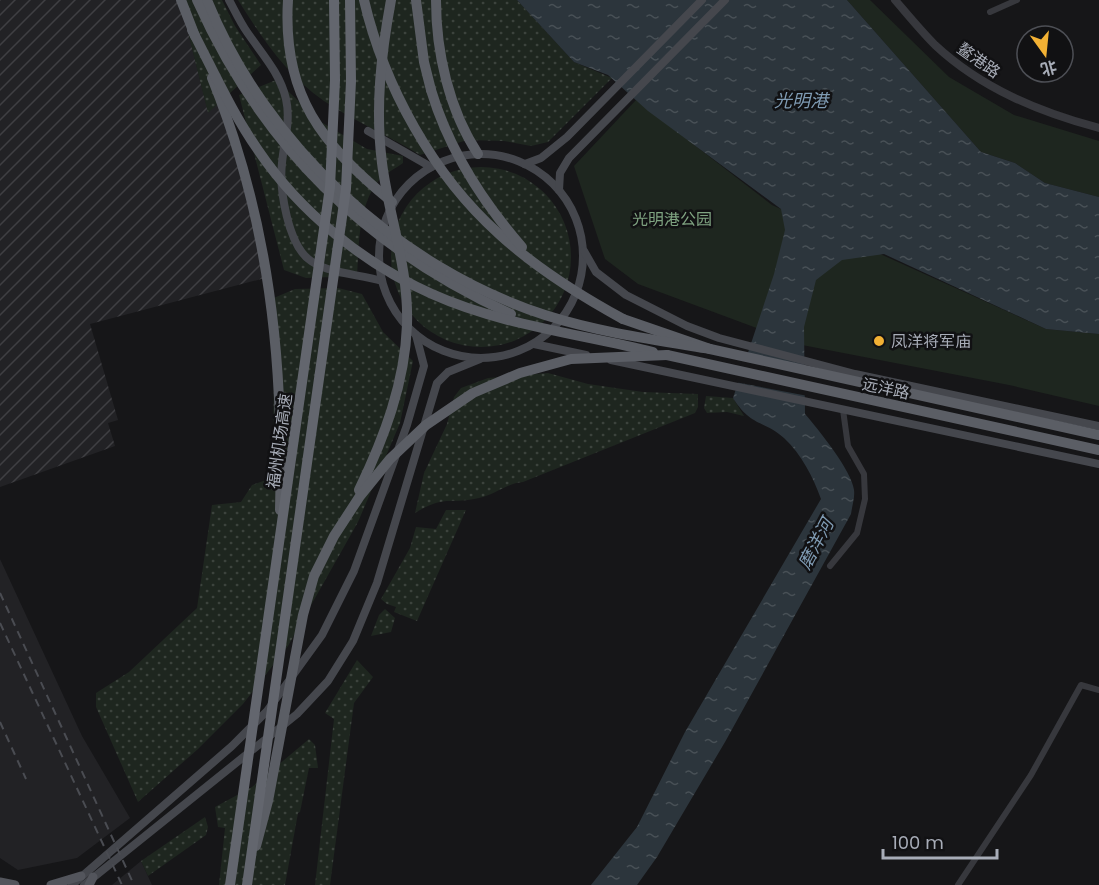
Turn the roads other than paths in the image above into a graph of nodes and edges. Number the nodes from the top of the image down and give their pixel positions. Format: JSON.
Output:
{"nodes":[{"id":1,"x":181,"y":0,"type":"edge"},
{"id":2,"x":197,"y":0,"type":"edge"},
{"id":3,"x":207,"y":0,"type":"edge"},
{"id":4,"x":229,"y":0,"type":"edge"},
{"id":5,"x":288,"y":0,"type":"edge"},
{"id":6,"x":334,"y":0,"type":"edge"},
{"id":7,"x":350,"y":0,"type":"edge"},
{"id":8,"x":364,"y":0,"type":"edge"},
{"id":9,"x":391,"y":0,"type":"edge"},
{"id":10,"x":416,"y":0,"type":"edge"},
{"id":11,"x":702,"y":0,"type":"edge"},
{"id":12,"x":725,"y":0,"type":"edge"},
{"id":13,"x":895,"y":0,"type":"edge"},
{"id":14,"x":1017,"y":0,"type":"edge"},
{"id":15,"x":436,"y":3,"type":"edge"},
{"id":16,"x":990,"y":12,"type":"dead end"},
{"id":17,"x":192,"y":30,"type":"junction"},
{"id":18,"x":1099,"y":128,"type":"edge"},
{"id":19,"x":368,"y":131,"type":"dead end"},
{"id":20,"x":478,"y":154,"type":"junction"},
{"id":21,"x":525,"y":164,"type":"junction"},
{"id":22,"x":431,"y":167,"type":"junction"},
{"id":23,"x":559,"y":190,"type":"junction"},
{"id":24,"x":393,"y":203,"type":"junction"},
{"id":25,"x":584,"y":251,"type":"junction"},
{"id":26,"x":540,"y":267,"type":"junction"},
{"id":27,"x":382,"y":281,"type":"junction"},
{"id":28,"x":545,"y":327,"type":"junction"},
{"id":29,"x":416,"y":335,"type":"junction"},
{"id":30,"x":534,"y":344,"type":"junction"},
{"id":31,"x":710,"y":349,"type":"junction"},
{"id":32,"x":667,"y":355,"type":"junction"},
{"id":33,"x":480,"y":358,"type":"junction"},
{"id":34,"x":843,"y":410,"type":"junction"},
{"id":35,"x":1099,"y":426,"type":"edge"},
{"id":36,"x":1099,"y":435,"type":"edge"},
{"id":37,"x":1099,"y":450,"type":"edge"},
{"id":38,"x":1099,"y":464,"type":"edge"},
{"id":39,"x":344,"y":520,"type":"junction"},
{"id":40,"x":279,"y":551,"type":"junction"},
{"id":41,"x":830,"y":566,"type":"dead end"},
{"id":42,"x":1099,"y":690,"type":"edge"},
{"id":43,"x":251,"y":865,"type":"junction"},
{"id":44,"x":82,"y":880,"type":"edge"},
{"id":45,"x":91,"y":881,"type":"edge"},
{"id":46,"x":0,"y":882,"type":"edge"},
{"id":47,"x":15,"y":885,"type":"edge"},
{"id":48,"x":51,"y":885,"type":"edge"},
{"id":49,"x":72,"y":885,"type":"edge"},
{"id":50,"x":230,"y":885,"type":"edge"},
{"id":51,"x":247,"y":885,"type":"edge"},
{"id":52,"x":958,"y":885,"type":"edge"}],
"edges":[{"from":1,"to":17,"type":"highway"},
{"from":2,"to":28,"type":"highway","bridge":true},
{"from":3,"to":31,"type":"highway","bridge":true},
{"from":4,"to":27,"type":"main road"},
{"from":5,"to":24,"type":"highway"},
{"from":6,"to":40,"type":"highway","name":"福州机场高速","bridge":true},
{"from":7,"to":43,"type":"highway","name":"福州机场高速","bridge":true},
{"from":8,"to":26,"type":"highway","bridge":true},
{"from":9,"to":39,"type":"highway","bridge":true},
{"from":10,"to":26,"type":"highway","bridge":true},
{"from":11,"to":21,"type":"main road"},
{"from":12,"to":23,"type":"main road"},
{"from":13,"to":18,"type":"street","name":"鳌港路"},
{"from":14,"to":16,"type":"street"},
{"from":15,"to":20,"type":"highway"},
{"from":17,"to":28,"type":"highway","bridge":true},
{"from":17,"to":40,"type":"highway","bridge":true},
{"from":19,"to":22,"type":"main road"},
{"from":20,"to":21,"type":"main road"},
{"from":20,"to":22,"type":"main road"},
{"from":21,"to":23,"type":"main road"},
{"from":22,"to":24,"type":"main road"},
{"from":23,"to":25,"type":"main road"},
{"from":24,"to":27,"type":"main road"},
{"from":25,"to":30,"type":"main road"},
{"from":25,"to":35,"type":"main road"},
{"from":26,"to":31,"type":"highway","bridge":true},
{"from":27,"to":29,"type":"main road"},
{"from":28,"to":32,"type":"highway","bridge":true},
{"from":29,"to":33,"type":"main road"},
{"from":29,"to":44,"type":"main road"},
{"from":30,"to":33,"type":"main road"},
{"from":30,"to":34,"type":"main road"},
{"from":31,"to":36,"type":"highway","name":"远洋路"},
{"from":32,"to":37,"type":"highway","name":"远洋路"},
{"from":32,"to":39,"type":"highway","bridge":true},
{"from":33,"to":45,"type":"main road"},
{"from":34,"to":38,"type":"main road"},
{"from":34,"to":41,"type":"street"},
{"from":39,"to":43,"type":"highway","bridge":true},
{"from":40,"to":50,"type":"highway","name":"福州机场高速","bridge":true},
{"from":42,"to":52,"type":"street"},
{"from":43,"to":51,"type":"highway","name":"福州机场高速","bridge":true},
{"from":44,"to":45,"type":"main road"},
{"from":44,"to":48,"type":"main road"},
{"from":44,"to":49,"type":"main road"},
{"from":46,"to":47,"type":"main road"}]}
